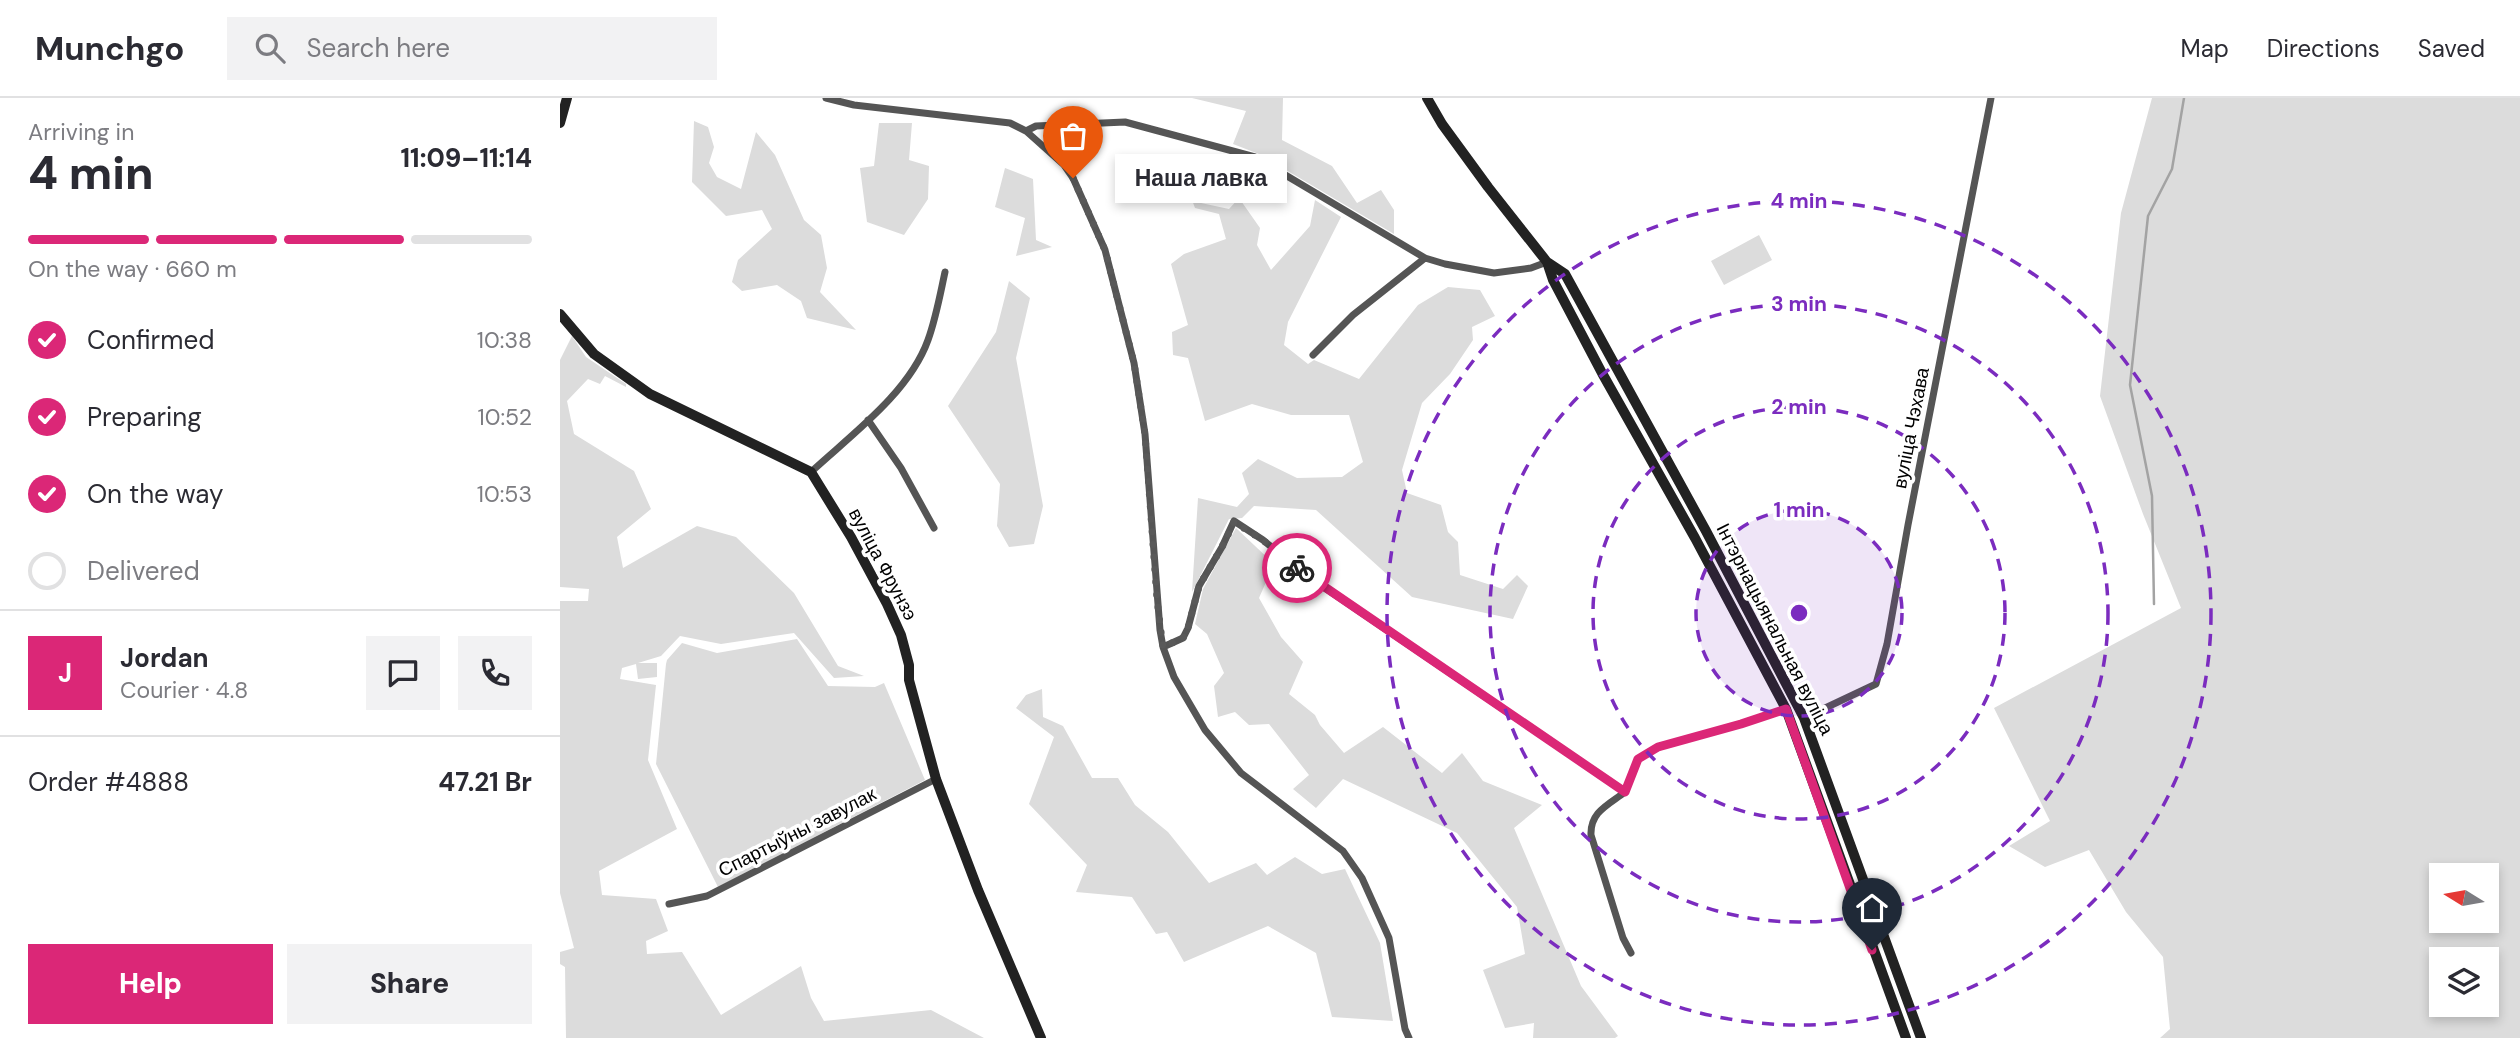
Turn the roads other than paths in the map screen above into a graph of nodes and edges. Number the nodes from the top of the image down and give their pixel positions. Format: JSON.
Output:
{"nodes":[{"id":1,"x":567,"y":98,"type":"edge"},
{"id":2,"x":826,"y":98,"type":"edge"},
{"id":3,"x":1427,"y":98,"type":"edge"},
{"id":4,"x":1991,"y":98,"type":"edge"},
{"id":5,"x":560,"y":123,"type":"edge"},
{"id":6,"x":1026,"y":131,"type":"junction"},
{"id":7,"x":1425,"y":258,"type":"junction"},
{"id":8,"x":1547,"y":262,"type":"junction"},
{"id":9,"x":944,"y":272,"type":"dead end"},
{"id":10,"x":560,"y":314,"type":"edge"},
{"id":11,"x":1313,"y":355,"type":"dead end"},
{"id":12,"x":868,"y":420,"type":"junction"},
{"id":13,"x":811,"y":472,"type":"junction"},
{"id":14,"x":934,"y":528,"type":"dead end"},
{"id":15,"x":1706,"y":531,"type":"junction"},
{"id":16,"x":1695,"y":538,"type":"junction"},
{"id":17,"x":1163,"y":647,"type":"junction"},
{"id":18,"x":1786,"y":709,"type":"junction"},
{"id":19,"x":1804,"y":718,"type":"junction"},
{"id":20,"x":1791,"y":723,"type":"junction"},
{"id":21,"x":936,"y":779,"type":"junction"},
{"id":22,"x":1625,"y":792,"type":"junction"},
{"id":23,"x":669,"y":904,"type":"dead end"},
{"id":24,"x":1631,"y":953,"type":"dead end"},
{"id":25,"x":1041,"y":1038,"type":"edge"},
{"id":26,"x":1409,"y":1038,"type":"edge"},
{"id":27,"x":1906,"y":1038,"type":"edge"},
{"id":28,"x":1921,"y":1038,"type":"edge"}],
"edges":[{"from":1,"to":5,"type":"main road"},
{"from":2,"to":6,"type":"street"},
{"from":3,"to":8,"type":"main road","name":"Інтэрнацыянальная вуліца"},
{"from":4,"to":19,"type":"street","name":"вуліца Чэхава"},
{"from":6,"to":7,"type":"street"},
{"from":6,"to":17,"type":"street"},
{"from":7,"to":8,"type":"street"},
{"from":7,"to":11,"type":"street"},
{"from":8,"to":15,"type":"main road","name":"Інтэрнацыянальная вуліца"},
{"from":8,"to":16,"type":"main road","name":"Інтэрнацыянальная вуліца"},
{"from":9,"to":12,"type":"street"},
{"from":10,"to":13,"type":"main road"},
{"from":12,"to":13,"type":"street"},
{"from":12,"to":14,"type":"street"},
{"from":13,"to":21,"type":"main road","name":"вуліца Фрунзэ"},
{"from":15,"to":16,"type":"main road"},
{"from":15,"to":19,"type":"main road","name":"Інтэрнацыянальная вуліца"},
{"from":16,"to":18,"type":"main road","name":"Інтэрнацыянальная вуліца"},
{"from":17,"to":22,"type":"street"},
{"from":17,"to":26,"type":"street"},
{"from":18,"to":20,"type":"main road","name":"Інтэрнацыянальная вуліца"},
{"from":18,"to":22,"type":"street"},
{"from":19,"to":20,"type":"main road"},
{"from":19,"to":28,"type":"main road","name":"Інтэрнацыянальная вуліца"},
{"from":20,"to":27,"type":"main road","name":"Інтэрнацыянальная вуліца"},
{"from":21,"to":23,"type":"street","name":"Спартыўны завулак"},
{"from":21,"to":25,"type":"main road","name":"вуліца Фрунзэ"},
{"from":22,"to":24,"type":"street"}]}
